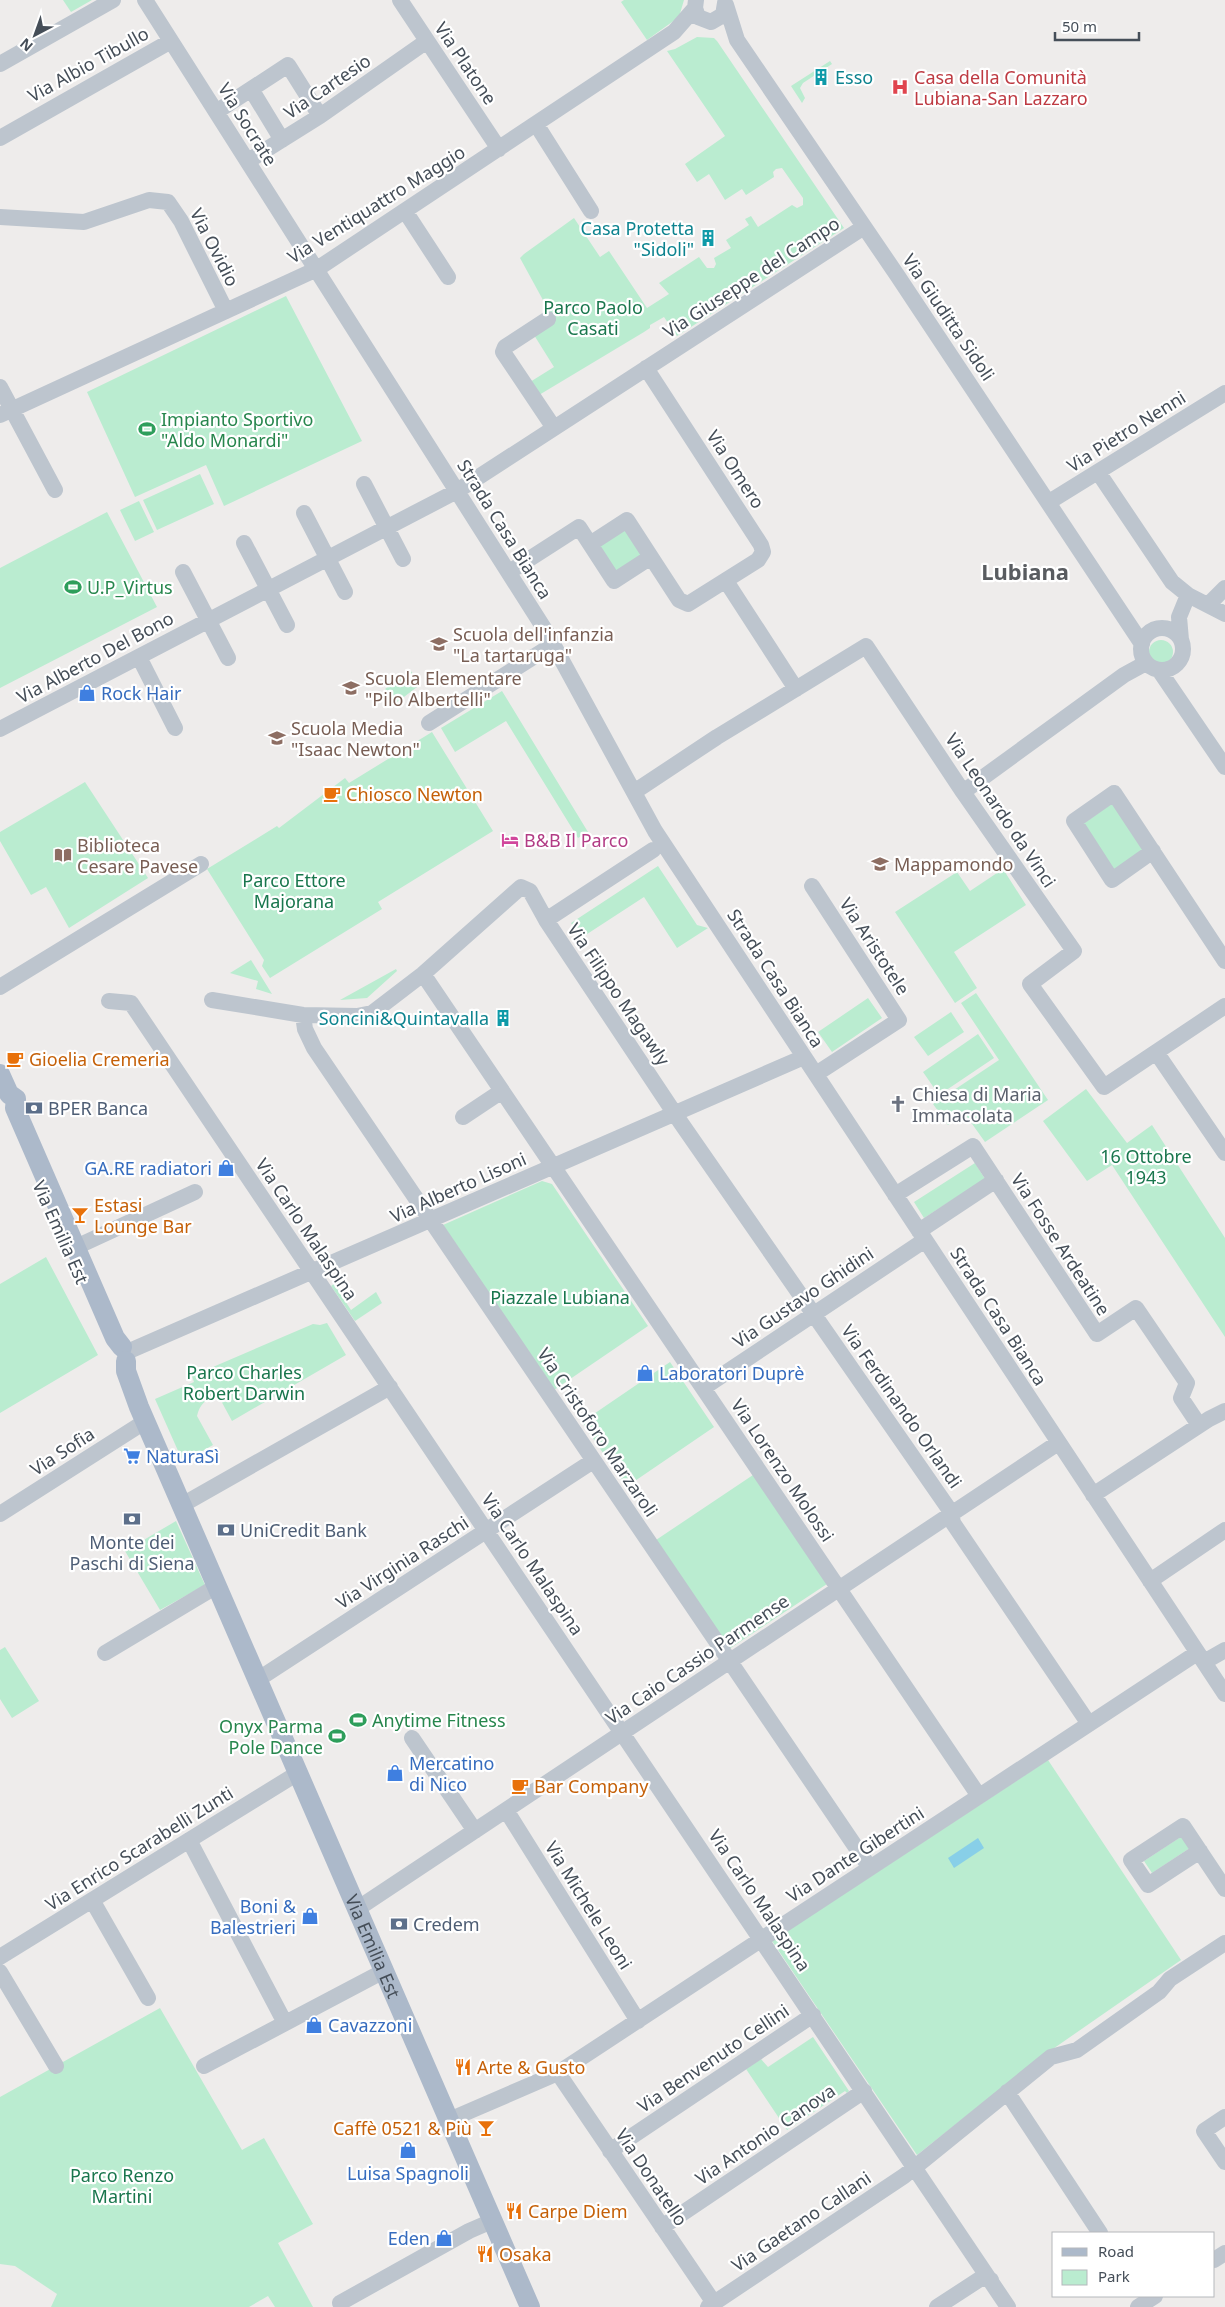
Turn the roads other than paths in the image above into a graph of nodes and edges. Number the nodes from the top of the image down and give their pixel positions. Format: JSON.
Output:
{"nodes":[{"id":1,"x":113,"y":0,"type":"edge"},
{"id":2,"x":146,"y":0,"type":"edge"},
{"id":3,"x":400,"y":0,"type":"edge"},
{"id":4,"x":695,"y":2,"type":"edge"},
{"id":5,"x":725,"y":2,"type":"edge"},
{"id":6,"x":708,"y":22,"type":"junction"},
{"id":7,"x":674,"y":32,"type":"junction"},
{"id":8,"x":737,"y":40,"type":"junction"},
{"id":9,"x":171,"y":41,"type":"junction"},
{"id":10,"x":427,"y":41,"type":"junction"},
{"id":11,"x":0,"y":64,"type":"edge"},
{"id":12,"x":250,"y":90,"type":"junction"},
{"id":13,"x":216,"y":112,"type":"junction"},
{"id":14,"x":320,"y":116,"type":"junction"},
{"id":15,"x":536,"y":124,"type":"junction"},
{"id":16,"x":0,"y":138,"type":"edge"},
{"id":17,"x":282,"y":140,"type":"junction"},
{"id":18,"x":499,"y":149,"type":"junction"},
{"id":19,"x":248,"y":161,"type":"junction"},
{"id":20,"x":405,"y":211,"type":"junction"},
{"id":21,"x":591,"y":211,"type":"dead end"},
{"id":22,"x":0,"y":217,"type":"edge"},
{"id":23,"x":864,"y":228,"type":"junction"},
{"id":24,"x":317,"y":269,"type":"junction"},
{"id":25,"x":448,"y":277,"type":"dead end"},
{"id":26,"x":226,"y":311,"type":"junction"},
{"id":27,"x":548,"y":319,"type":"dead end"},
{"id":28,"x":646,"y":368,"type":"junction"},
{"id":29,"x":0,"y":387,"type":"edge"},
{"id":30,"x":1225,"y":393,"type":"edge"},
{"id":31,"x":7,"y":412,"type":"edge"},
{"id":32,"x":554,"y":428,"type":"junction"},
{"id":33,"x":1098,"y":472,"type":"junction"},
{"id":34,"x":364,"y":484,"type":"dead end"},
{"id":35,"x":55,"y":490,"type":"dead end"},
{"id":36,"x":457,"y":490,"type":"junction"},
{"id":37,"x":1049,"y":502,"type":"junction"},
{"id":38,"x":304,"y":513,"type":"dead end"},
{"id":39,"x":387,"y":527,"type":"junction"},
{"id":40,"x":244,"y":543,"type":"dead end"},
{"id":41,"x":590,"y":544,"type":"junction"},
{"id":42,"x":651,"y":557,"type":"junction"},
{"id":43,"x":327,"y":558,"type":"junction"},
{"id":44,"x":404,"y":558,"type":"dead end"},
{"id":45,"x":183,"y":572,"type":"dead end"},
{"id":46,"x":509,"y":572,"type":"junction"},
{"id":47,"x":726,"y":581,"type":"junction"},
{"id":48,"x":1225,"y":588,"type":"edge"},
{"id":49,"x":268,"y":589,"type":"junction"},
{"id":50,"x":345,"y":592,"type":"dead end"},
{"id":51,"x":1188,"y":595,"type":"junction"},
{"id":52,"x":1208,"y":606,"type":"junction"},
{"id":53,"x":1225,"y":614,"type":"edge"},
{"id":54,"x":208,"y":621,"type":"junction"},
{"id":55,"x":287,"y":625,"type":"dead end"},
{"id":56,"x":1149,"y":635,"type":"junction"},
{"id":57,"x":1181,"y":640,"type":"junction"},
{"id":58,"x":554,"y":644,"type":"junction"},
{"id":59,"x":139,"y":657,"type":"junction"},
{"id":60,"x":228,"y":658,"type":"dead end"},
{"id":61,"x":1178,"y":663,"type":"junction"},
{"id":62,"x":1152,"y":667,"type":"junction"},
{"id":63,"x":796,"y":689,"type":"junction"},
{"id":64,"x":1179,"y":698,"type":"junction"},
{"id":65,"x":429,"y":723,"type":"dead end"},
{"id":66,"x":175,"y":728,"type":"dead end"},
{"id":67,"x":0,"y":729,"type":"edge"},
{"id":68,"x":1225,"y":767,"type":"edge"},
{"id":69,"x":634,"y":792,"type":"junction"},
{"id":70,"x":963,"y":792,"type":"junction"},
{"id":71,"x":653,"y":850,"type":"dead end"},
{"id":72,"x":1153,"y":851,"type":"junction"},
{"id":73,"x":201,"y":864,"type":"dead end"},
{"id":74,"x":812,"y":886,"type":"dead end"},
{"id":75,"x":546,"y":920,"type":"junction"},
{"id":76,"x":1225,"y":961,"type":"edge"},
{"id":77,"x":423,"y":974,"type":"junction"},
{"id":78,"x":0,"y":987,"type":"edge"},
{"id":79,"x":212,"y":1000,"type":"dead end"},
{"id":80,"x":109,"y":1001,"type":"dead end"},
{"id":81,"x":1225,"y":1006,"type":"edge"},
{"id":82,"x":303,"y":1014,"type":"junction"},
{"id":83,"x":1156,"y":1052,"type":"junction"},
{"id":84,"x":804,"y":1057,"type":"junction"},
{"id":85,"x":0,"y":1074,"type":"edge"},
{"id":86,"x":816,"y":1074,"type":"junction"},
{"id":87,"x":502,"y":1091,"type":"junction"},
{"id":88,"x":5,"y":1100,"type":"edge"},
{"id":89,"x":675,"y":1114,"type":"junction"},
{"id":90,"x":464,"y":1117,"type":"dead end"},
{"id":91,"x":1225,"y":1153,"type":"edge"},
{"id":92,"x":553,"y":1167,"type":"junction"},
{"id":93,"x":996,"y":1180,"type":"junction"},
{"id":94,"x":194,"y":1192,"type":"dead end"},
{"id":95,"x":896,"y":1196,"type":"junction"},
{"id":96,"x":431,"y":1220,"type":"junction"},
{"id":97,"x":922,"y":1235,"type":"junction"},
{"id":98,"x":76,"y":1247,"type":"junction"},
{"id":99,"x":312,"y":1272,"type":"junction"},
{"id":100,"x":814,"y":1314,"type":"junction"},
{"id":101,"x":120,"y":1355,"type":"junction"},
{"id":102,"x":390,"y":1388,"type":"junction"},
{"id":103,"x":703,"y":1388,"type":"junction"},
{"id":104,"x":1225,"y":1403,"type":"edge"},
{"id":105,"x":1225,"y":1410,"type":"edge"},
{"id":106,"x":142,"y":1414,"type":"junction"},
{"id":107,"x":1203,"y":1423,"type":"junction"},
{"id":108,"x":1058,"y":1443,"type":"junction"},
{"id":109,"x":593,"y":1461,"type":"junction"},
{"id":110,"x":1093,"y":1496,"type":"junction"},
{"id":111,"x":182,"y":1505,"type":"junction"},
{"id":112,"x":951,"y":1512,"type":"junction"},
{"id":113,"x":0,"y":1514,"type":"edge"},
{"id":114,"x":1225,"y":1530,"type":"edge"},
{"id":115,"x":487,"y":1531,"type":"junction"},
{"id":116,"x":1150,"y":1581,"type":"junction"},
{"id":117,"x":217,"y":1586,"type":"junction"},
{"id":118,"x":839,"y":1588,"type":"junction"},
{"id":119,"x":1225,"y":1650,"type":"edge"},
{"id":120,"x":105,"y":1653,"type":"dead end"},
{"id":121,"x":1200,"y":1657,"type":"junction"},
{"id":122,"x":729,"y":1662,"type":"junction"},
{"id":123,"x":258,"y":1680,"type":"junction"},
{"id":124,"x":1225,"y":1694,"type":"edge"},
{"id":125,"x":1089,"y":1724,"type":"junction"},
{"id":126,"x":622,"y":1733,"type":"junction"},
{"id":127,"x":412,"y":1738,"type":"dead end"},
{"id":128,"x":298,"y":1773,"type":"junction"},
{"id":129,"x":979,"y":1796,"type":"junction"},
{"id":130,"x":506,"y":1810,"type":"junction"},
{"id":131,"x":474,"y":1831,"type":"junction"},
{"id":132,"x":189,"y":1840,"type":"junction"},
{"id":133,"x":1200,"y":1852,"type":"dead end"},
{"id":134,"x":870,"y":1868,"type":"junction"},
{"id":135,"x":1225,"y":1889,"type":"edge"},
{"id":136,"x":92,"y":1900,"type":"junction"},
{"id":137,"x":357,"y":1909,"type":"junction"},
{"id":138,"x":762,"y":1939,"type":"junction"},
{"id":139,"x":1225,"y":1943,"type":"edge"},
{"id":140,"x":0,"y":1957,"type":"edge"},
{"id":141,"x":384,"y":1971,"type":"junction"},
{"id":142,"x":0,"y":1972,"type":"edge"},
{"id":143,"x":148,"y":1998,"type":"dead end"},
{"id":144,"x":813,"y":2015,"type":"junction"},
{"id":145,"x":638,"y":2021,"type":"junction"},
{"id":146,"x":286,"y":2022,"type":"junction"},
{"id":147,"x":56,"y":2066,"type":"dead end"},
{"id":148,"x":204,"y":2066,"type":"dead end"},
{"id":149,"x":558,"y":2074,"type":"junction"},
{"id":150,"x":864,"y":2091,"type":"junction"},
{"id":151,"x":1007,"y":2092,"type":"junction"},
{"id":152,"x":1225,"y":2117,"type":"edge"},
{"id":153,"x":449,"y":2120,"type":"junction"},
{"id":154,"x":610,"y":2151,"type":"junction"},
{"id":155,"x":1225,"y":2162,"type":"edge"},
{"id":156,"x":915,"y":2166,"type":"junction"},
{"id":157,"x":492,"y":2221,"type":"junction"},
{"id":158,"x":662,"y":2227,"type":"junction"},
{"id":159,"x":1099,"y":2232,"type":"edge"},
{"id":160,"x":991,"y":2280,"type":"junction"},
{"id":161,"x":711,"y":2305,"type":"edge"},
{"id":162,"x":526,"y":2306,"type":"edge"},
{"id":163,"x":342,"y":2307,"type":"edge"},
{"id":164,"x":937,"y":2307,"type":"edge"},
{"id":165,"x":1008,"y":2307,"type":"edge"}],
"edges":[{"from":1,"to":11,"type":"street"},
{"from":2,"to":9,"type":"street","name":"Via Socrate"},
{"from":3,"to":10,"type":"street","name":"Via Platone"},
{"from":4,"to":6,"type":"street","name":"Via Giuditta Sidoli"},
{"from":4,"to":7,"type":"street","name":"Via Ventiquattro Maggio"},
{"from":5,"to":6,"type":"street","name":"Via Giuditta Sidoli"},
{"from":5,"to":8,"type":"street","name":"Via Giuditta Sidoli"},
{"from":6,"to":7,"type":"street","name":"Via Ventiquattro Maggio"},
{"from":6,"to":8,"type":"street","name":"Via Giuditta Sidoli"},
{"from":7,"to":15,"type":"street","name":"Via Ventiquattro Maggio"},
{"from":8,"to":23,"type":"street","name":"Via Giuditta Sidoli"},
{"from":9,"to":13,"type":"street","name":"Via Socrate"},
{"from":9,"to":16,"type":"street","name":"Via Albio Tibullo"},
{"from":10,"to":14,"type":"street","name":"Via Cartesio"},
{"from":10,"to":18,"type":"street","name":"Via Platone"},
{"from":12,"to":13,"type":"street"},
{"from":12,"to":14,"type":"street"},
{"from":12,"to":17,"type":"street"},
{"from":13,"to":19,"type":"street","name":"Via Socrate"},
{"from":14,"to":17,"type":"street","name":"Via Cartesio"},
{"from":15,"to":18,"type":"street","name":"Via Ventiquattro Maggio"},
{"from":15,"to":21,"type":"street"},
{"from":17,"to":19,"type":"street","name":"Via Cartesio"},
{"from":18,"to":20,"type":"street","name":"Via Ventiquattro Maggio"},
{"from":19,"to":24,"type":"street","name":"Via Socrate"},
{"from":20,"to":24,"type":"street","name":"Via Ventiquattro Maggio"},
{"from":20,"to":25,"type":"street"},
{"from":22,"to":26,"type":"street","name":"Via Ovidio"},
{"from":23,"to":28,"type":"street","name":"Via Giuseppe del Campo"},
{"from":23,"to":37,"type":"street","name":"Via Giuditta Sidoli"},
{"from":24,"to":26,"type":"street","name":"Via Ventiquattro Maggio"},
{"from":24,"to":36,"type":"street","name":"Strada Casa Bianca"},
{"from":26,"to":31,"type":"street","name":"Via Ventiquattro Maggio"},
{"from":27,"to":32,"type":"street"},
{"from":28,"to":32,"type":"street","name":"Via Giuseppe del Campo"},
{"from":28,"to":47,"type":"street","name":"Via Omero"},
{"from":29,"to":31,"type":"street"},
{"from":30,"to":33,"type":"street","name":"Via Pietro Nenni"},
{"from":31,"to":35,"type":"street"},
{"from":32,"to":36,"type":"street","name":"Via Giuseppe del Campo"},
{"from":33,"to":37,"type":"street","name":"Via Pietro Nenni"},
{"from":33,"to":51,"type":"street"},
{"from":34,"to":39,"type":"street"},
{"from":36,"to":39,"type":"street","name":"Via Alberto Del Bono"},
{"from":36,"to":46,"type":"street","name":"Strada Casa Bianca"},
{"from":37,"to":56,"type":"street","name":"Via Giuditta Sidoli"},
{"from":38,"to":43,"type":"street"},
{"from":39,"to":43,"type":"street","name":"Via Alberto Del Bono"},
{"from":39,"to":44,"type":"street"},
{"from":40,"to":49,"type":"street"},
{"from":41,"to":42,"type":"street"},
{"from":41,"to":42,"type":"street"},
{"from":41,"to":46,"type":"street"},
{"from":42,"to":47,"type":"street","name":"Via Omero"},
{"from":43,"to":49,"type":"street","name":"Via Alberto Del Bono"},
{"from":43,"to":50,"type":"street"},
{"from":45,"to":54,"type":"street"},
{"from":46,"to":58,"type":"street","name":"Strada Casa Bianca"},
{"from":47,"to":63,"type":"street"},
{"from":48,"to":52,"type":"street"},
{"from":49,"to":54,"type":"street","name":"Via Alberto Del Bono"},
{"from":49,"to":55,"type":"street"},
{"from":51,"to":52,"type":"street"},
{"from":51,"to":56,"type":"street"},
{"from":51,"to":57,"type":"street"},
{"from":52,"to":53,"type":"street"},
{"from":54,"to":59,"type":"street","name":"Via Alberto Del Bono"},
{"from":54,"to":60,"type":"street"},
{"from":56,"to":57,"type":"street","name":"Via Giuditta Sidoli"},
{"from":56,"to":62,"type":"street","name":"Via Giuditta Sidoli"},
{"from":57,"to":61,"type":"street"},
{"from":58,"to":65,"type":"street"},
{"from":58,"to":69,"type":"street","name":"Strada Casa Bianca"},
{"from":59,"to":66,"type":"street"},
{"from":59,"to":67,"type":"street","name":"Via Alberto Del Bono"},
{"from":61,"to":62,"type":"street"},
{"from":61,"to":64,"type":"street"},
{"from":62,"to":64,"type":"street","name":"Via Giuditta Sidoli"},
{"from":62,"to":70,"type":"street"},
{"from":63,"to":69,"type":"street","name":"Via Leonardo da Vinci"},
{"from":63,"to":70,"type":"street","name":"Via Leonardo da Vinci"},
{"from":64,"to":68,"type":"street","name":"Via Giuditta Sidoli"},
{"from":69,"to":84,"type":"street","name":"Strada Casa Bianca"},
{"from":70,"to":83,"type":"street","name":"Via Leonardo da Vinci"},
{"from":71,"to":75,"type":"street"},
{"from":72,"to":72,"type":"street"},
{"from":72,"to":76,"type":"street"},
{"from":73,"to":78,"type":"street"},
{"from":74,"to":86,"type":"street","name":"Via Aristotele"},
{"from":75,"to":77,"type":"street","name":"Via Filippo Magawly"},
{"from":75,"to":89,"type":"street","name":"Via Filippo Magawly"},
{"from":77,"to":82,"type":"street"},
{"from":77,"to":87,"type":"street","name":"Via Lorenzo Molossi"},
{"from":79,"to":82,"type":"street"},
{"from":80,"to":99,"type":"street","name":"Via Carlo Malaspina"},
{"from":81,"to":83,"type":"street","name":"Via Leonardo da Vinci"},
{"from":82,"to":96,"type":"street","name":"Via Cristoforo Marzaroli"},
{"from":83,"to":91,"type":"street"},
{"from":84,"to":86,"type":"street","name":"Strada Casa Bianca"},
{"from":84,"to":89,"type":"street","name":"Via Alberto Lisoni"},
{"from":85,"to":88,"type":"main road","name":"Via Emilia Est"},
{"from":86,"to":95,"type":"street","name":"Strada Casa Bianca"},
{"from":87,"to":90,"type":"street"},
{"from":87,"to":92,"type":"street","name":"Via Lorenzo Molossi"},
{"from":88,"to":98,"type":"main road","name":"Via Emilia Est"},
{"from":88,"to":101,"type":"main road","name":"Via Emilia Est"},
{"from":89,"to":92,"type":"street","name":"Via Alberto Lisoni"},
{"from":89,"to":100,"type":"street","name":"Via Ferdinando Orlandi"},
{"from":92,"to":96,"type":"street","name":"Via Alberto Lisoni"},
{"from":92,"to":103,"type":"street","name":"Via Lorenzo Molossi"},
{"from":93,"to":95,"type":"street","name":"Via Fosse Ardeatine"},
{"from":93,"to":97,"type":"street","name":"Via Gustavo Ghidini"},
{"from":93,"to":107,"type":"street","name":"Via Fosse Ardeatine"},
{"from":94,"to":98,"type":"street","name":"Via Emilia Est"},
{"from":95,"to":97,"type":"street","name":"Strada Casa Bianca"},
{"from":96,"to":99,"type":"street","name":"Via Alberto Lisoni"},
{"from":96,"to":109,"type":"street","name":"Via Cristoforo Marzaroli"},
{"from":97,"to":100,"type":"street","name":"Via Gustavo Ghidini"},
{"from":97,"to":108,"type":"street","name":"Strada Casa Bianca"},
{"from":98,"to":101,"type":"main road","name":"Via Emilia Est"},
{"from":99,"to":101,"type":"street","name":"Via Alberto Lisoni"},
{"from":99,"to":102,"type":"street","name":"Via Carlo Malaspina"},
{"from":100,"to":103,"type":"street","name":"Via Gustavo Ghidini"},
{"from":100,"to":112,"type":"street","name":"Via Ferdinando Orlandi"},
{"from":101,"to":106,"type":"main road","name":"Via Emilia Est"},
{"from":102,"to":111,"type":"street"},
{"from":102,"to":115,"type":"street","name":"Via Carlo Malaspina"},
{"from":103,"to":118,"type":"street","name":"Via Lorenzo Molossi"},
{"from":104,"to":107,"type":"street"},
{"from":105,"to":107,"type":"street"},
{"from":106,"to":111,"type":"main road","name":"Via Emilia Est"},
{"from":106,"to":113,"type":"street","name":"Via Sofia"},
{"from":107,"to":110,"type":"street"},
{"from":108,"to":110,"type":"street","name":"Strada Casa Bianca"},
{"from":108,"to":112,"type":"street","name":"Via Caio Cassio Parmense"},
{"from":109,"to":115,"type":"street","name":"Via Virginia Raschi"},
{"from":109,"to":122,"type":"street","name":"Via Cristoforo Marzaroli"},
{"from":110,"to":116,"type":"street","name":"Strada Casa Bianca"},
{"from":111,"to":117,"type":"main road","name":"Via Emilia Est"},
{"from":112,"to":118,"type":"street","name":"Via Caio Cassio Parmense"},
{"from":112,"to":125,"type":"street","name":"Via Ferdinando Orlandi"},
{"from":114,"to":116,"type":"street"},
{"from":115,"to":123,"type":"street","name":"Via Virginia Raschi"},
{"from":115,"to":126,"type":"street","name":"Via Carlo Malaspina"},
{"from":116,"to":121,"type":"street","name":"Strada Casa Bianca"},
{"from":117,"to":120,"type":"street"},
{"from":117,"to":123,"type":"main road","name":"Via Emilia Est"},
{"from":118,"to":122,"type":"street","name":"Via Caio Cassio Parmense"},
{"from":118,"to":129,"type":"street","name":"Via Lorenzo Molossi"},
{"from":119,"to":121,"type":"street","name":"Via Dante Gibertini"},
{"from":121,"to":124,"type":"street","name":"Strada Casa Bianca"},
{"from":121,"to":125,"type":"street","name":"Via Dante Gibertini"},
{"from":122,"to":126,"type":"street","name":"Via Caio Cassio Parmense"},
{"from":122,"to":134,"type":"street","name":"Via Cristoforo Marzaroli"},
{"from":123,"to":128,"type":"main road","name":"Via Emilia Est"},
{"from":125,"to":129,"type":"street","name":"Via Dante Gibertini"},
{"from":126,"to":130,"type":"street","name":"Via Caio Cassio Parmense"},
{"from":126,"to":138,"type":"street","name":"Via Carlo Malaspina"},
{"from":127,"to":131,"type":"street"},
{"from":128,"to":132,"type":"street","name":"Via Enrico Scarabelli Zunti"},
{"from":128,"to":137,"type":"main road","name":"Via Emilia Est"},
{"from":129,"to":134,"type":"street","name":"Via Dante Gibertini"},
{"from":130,"to":131,"type":"street","name":"Via Caio Cassio Parmense"},
{"from":130,"to":145,"type":"street","name":"Via Michele Leoni"},
{"from":131,"to":137,"type":"street","name":"Via Caio Cassio Parmense"},
{"from":132,"to":136,"type":"street","name":"Via Enrico Scarabelli Zunti"},
{"from":132,"to":146,"type":"street"},
{"from":133,"to":135,"type":"street"},
{"from":134,"to":138,"type":"street","name":"Via Dante Gibertini"},
{"from":136,"to":140,"type":"street","name":"Via Enrico Scarabelli Zunti"},
{"from":136,"to":143,"type":"street"},
{"from":137,"to":141,"type":"main road","name":"Via Emilia Est"},
{"from":138,"to":144,"type":"street","name":"Via Carlo Malaspina"},
{"from":138,"to":145,"type":"street","name":"Via Dante Gibertini"},
{"from":139,"to":151,"type":"street","name":"Via Gaetano Callani"},
{"from":141,"to":146,"type":"street"},
{"from":141,"to":153,"type":"main road","name":"Via Emilia Est"},
{"from":142,"to":147,"type":"street"},
{"from":144,"to":150,"type":"street","name":"Via Carlo Malaspina"},
{"from":144,"to":154,"type":"street","name":"Via Benvenuto Cellini"},
{"from":145,"to":149,"type":"street","name":"Via Dante Gibertini"},
{"from":146,"to":148,"type":"street"},
{"from":149,"to":153,"type":"street","name":"Via Dante Gibertini"},
{"from":149,"to":154,"type":"street","name":"Via Donatello"},
{"from":150,"to":156,"type":"street","name":"Via Carlo Malaspina"},
{"from":150,"to":158,"type":"street","name":"Via Antonio Canova"},
{"from":151,"to":156,"type":"street","name":"Via Gaetano Callani"},
{"from":151,"to":159,"type":"street"},
{"from":152,"to":155,"type":"street"},
{"from":153,"to":157,"type":"main road","name":"Via Emilia Est"},
{"from":154,"to":158,"type":"street","name":"Via Donatello"},
{"from":156,"to":160,"type":"street","name":"Via Carlo Malaspina"},
{"from":156,"to":161,"type":"street","name":"Via Gaetano Callani"},
{"from":157,"to":162,"type":"main road","name":"Via Emilia Est"},
{"from":157,"to":163,"type":"street"},
{"from":158,"to":161,"type":"street","name":"Via Donatello"},
{"from":160,"to":164,"type":"street"},
{"from":160,"to":165,"type":"street","name":"Via Carlo Malaspina"}]}
